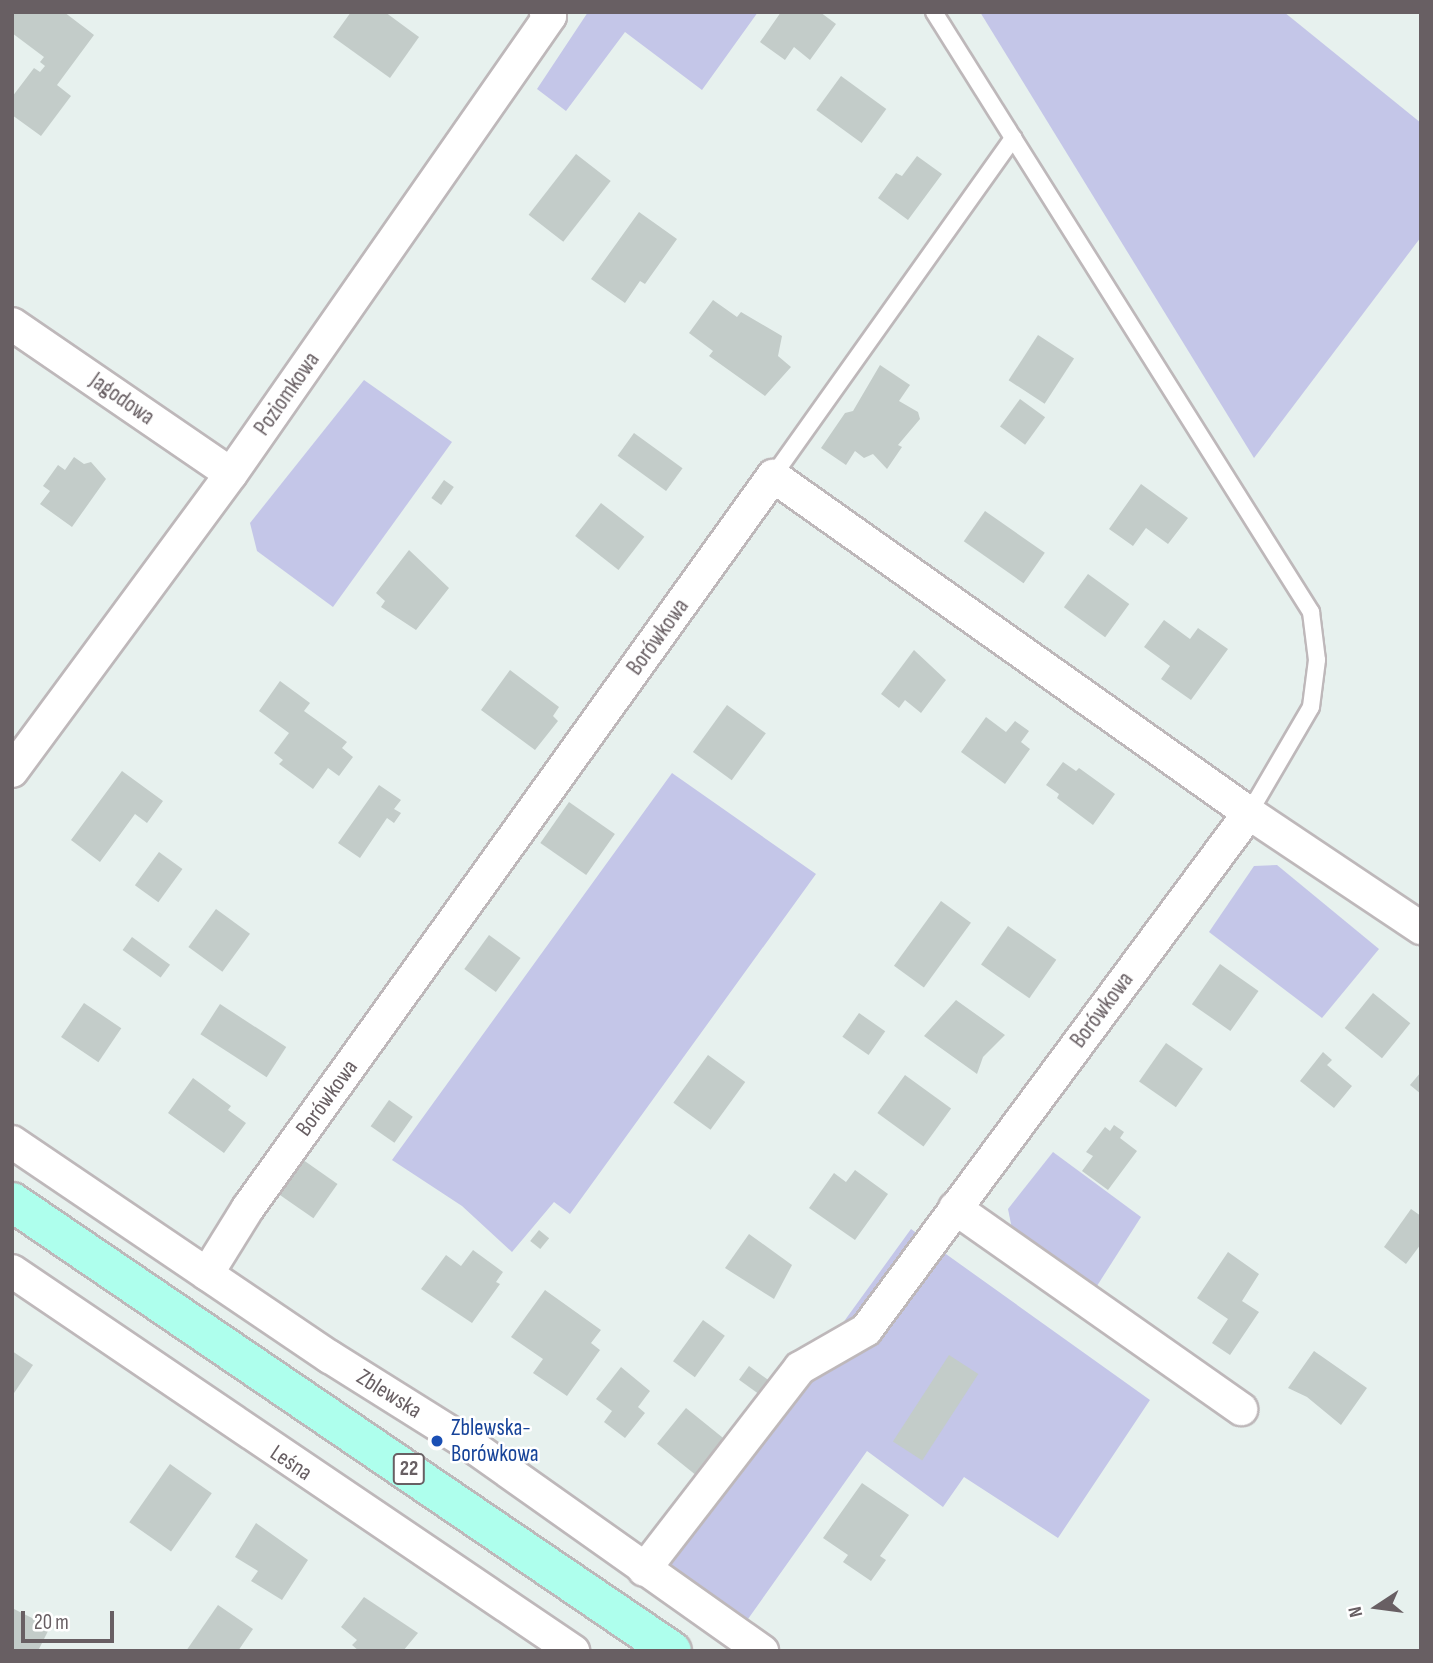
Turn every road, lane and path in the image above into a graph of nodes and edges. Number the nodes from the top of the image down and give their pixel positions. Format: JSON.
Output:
{"nodes":[{"id":1,"x":934,"y":12,"type":"edge"},
{"id":2,"x":550,"y":13,"type":"edge"},
{"id":3,"x":1013,"y":138,"type":"junction"},
{"id":4,"x":12,"y":324,"type":"edge"},
{"id":5,"x":231,"y":474,"type":"junction"},
{"id":6,"x":773,"y":476,"type":"junction"},
{"id":7,"x":12,"y":771,"type":"edge"},
{"id":8,"x":1249,"y":813,"type":"junction"},
{"id":9,"x":1421,"y":928,"type":"edge"},
{"id":10,"x":12,"y":1142,"type":"edge"},
{"id":11,"x":12,"y":1202,"type":"edge"},
{"id":12,"x":955,"y":1208,"type":"junction"},
{"id":13,"x":12,"y":1271,"type":"edge"},
{"id":14,"x":207,"y":1275,"type":"junction"},
{"id":15,"x":1241,"y":1409,"type":"dead end"},
{"id":16,"x":644,"y":1570,"type":"junction"},
{"id":17,"x":573,"y":1651,"type":"edge"},
{"id":18,"x":672,"y":1651,"type":"edge"},
{"id":19,"x":762,"y":1651,"type":"edge"}],
"edges":[{"from":1,"to":3,"type":"lane"},
{"from":2,"to":5,"type":"street","name":"Poziomkowa"},
{"from":3,"to":6,"type":"lane"},
{"from":3,"to":8,"type":"lane"},
{"from":4,"to":5,"type":"street","name":"Jagodowa"},
{"from":5,"to":7,"type":"street","name":"Poziomkowa"},
{"from":6,"to":8,"type":"street"},
{"from":6,"to":14,"type":"street","name":"Borówkowa"},
{"from":8,"to":9,"type":"street"},
{"from":8,"to":12,"type":"street","name":"Borówkowa"},
{"from":10,"to":14,"type":"street","name":"Zblewska"},
{"from":11,"to":18,"type":"main road","number":"22"},
{"from":12,"to":15,"type":"street"},
{"from":12,"to":16,"type":"street","name":"Borówkowa"},
{"from":13,"to":17,"type":"street","name":"Leśna"},
{"from":14,"to":16,"type":"street","name":"Zblewska"},
{"from":16,"to":19,"type":"street","name":"Zblewska"}]}
